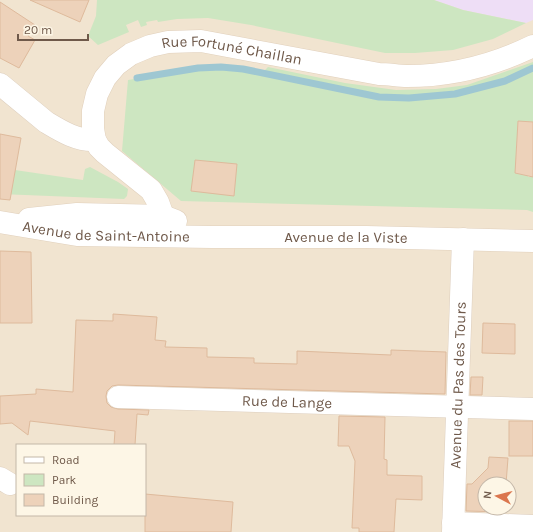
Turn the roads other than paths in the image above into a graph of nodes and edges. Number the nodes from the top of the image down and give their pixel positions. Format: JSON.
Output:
{"nodes":[{"id":1,"x":533,"y":46,"type":"edge"},
{"id":2,"x":0,"y":84,"type":"edge"},
{"id":3,"x":95,"y":140,"type":"junction"},
{"id":4,"x":163,"y":216,"type":"junction"},
{"id":5,"x":0,"y":222,"type":"edge"},
{"id":6,"x":123,"y":235,"type":"junction"},
{"id":7,"x":212,"y":236,"type":"junction"},
{"id":8,"x":463,"y":239,"type":"junction"},
{"id":9,"x":533,"y":241,"type":"edge"},
{"id":10,"x":118,"y":397,"type":"dead end"},
{"id":11,"x":456,"y":407,"type":"junction"},
{"id":12,"x":533,"y":409,"type":"edge"},
{"id":13,"x":533,"y":526,"type":"edge"},
{"id":14,"x":453,"y":527,"type":"edge"}],
"edges":[{"from":1,"to":3,"type":"street","name":"Rue Fortuné Chaillan"},
{"from":2,"to":3,"type":"street"},
{"from":3,"to":4,"type":"street"},
{"from":4,"to":5,"type":"street","name":"Avenue de Saint-Antoine"},
{"from":4,"to":6,"type":"street"},
{"from":4,"to":7,"type":"street","name":"Avenue de la Viste"},
{"from":5,"to":6,"type":"street","name":"Avenue de Saint-Antoine"},
{"from":6,"to":7,"type":"street","name":"Avenue de Saint-Antoine"},
{"from":7,"to":8,"type":"street","name":"Avenue de la Viste"},
{"from":8,"to":9,"type":"street","name":"Avenue de la Viste"},
{"from":8,"to":11,"type":"street","name":"Avenue du Pas des Tours"},
{"from":10,"to":11,"type":"street","name":"Rue de Lange"},
{"from":11,"to":12,"type":"street","name":"Rue de Lange"},
{"from":11,"to":14,"type":"street","name":"Avenue du Pas des Tours"},
{"from":13,"to":14,"type":"street"}]}
